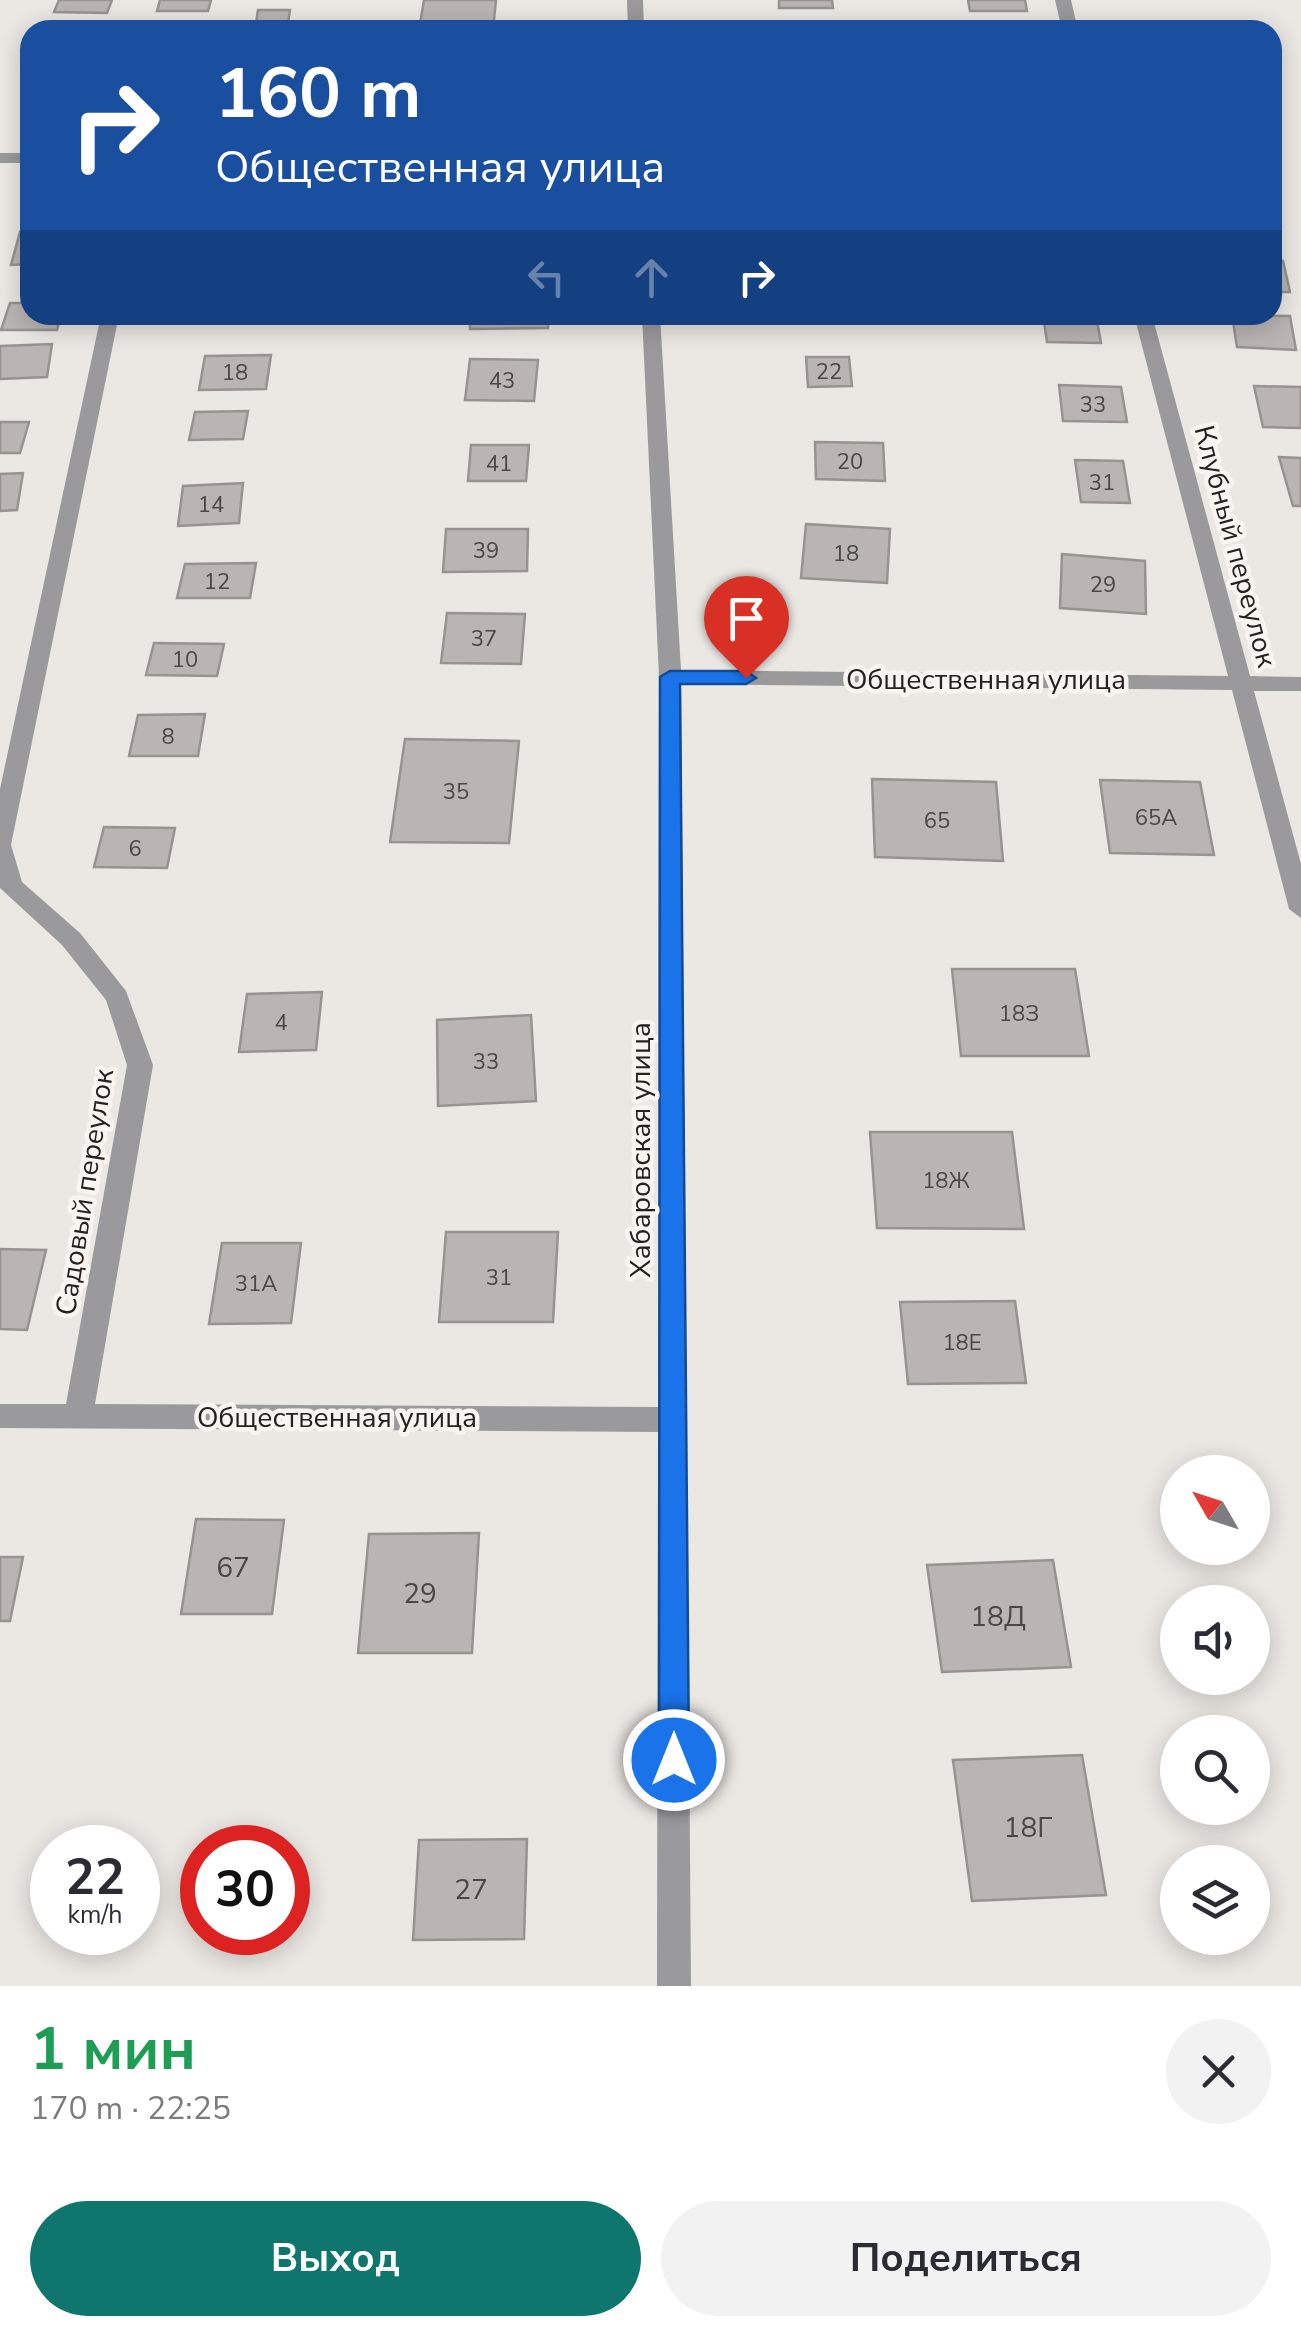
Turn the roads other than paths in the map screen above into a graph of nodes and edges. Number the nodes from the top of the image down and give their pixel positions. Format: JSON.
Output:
{"nodes":[{"id":1,"x":108,"y":325,"type":"edge"},
{"id":2,"x":652,"y":325,"type":"edge"},
{"id":3,"x":1146,"y":325,"type":"edge"},
{"id":4,"x":670,"y":677,"type":"junction"},
{"id":5,"x":1241,"y":681,"type":"junction"},
{"id":6,"x":1301,"y":684,"type":"edge"},
{"id":7,"x":0,"y":846,"type":"edge"},
{"id":8,"x":1301,"y":909,"type":"edge"},
{"id":9,"x":0,"y":1416,"type":"edge"},
{"id":10,"x":79,"y":1416,"type":"junction"},
{"id":11,"x":674,"y":1420,"type":"junction"},
{"id":12,"x":674,"y":1986,"type":"edge"}],
"edges":[{"from":1,"to":7,"type":"street","name":"Садовый переулок"},
{"from":2,"to":4,"type":"street","name":"Хабаровская улица"},
{"from":3,"to":5,"type":"street","name":"Клубный переулок"},
{"from":4,"to":5,"type":"street","name":"Общественная улица"},
{"from":4,"to":11,"type":"street","name":"Хабаровская улица"},
{"from":5,"to":6,"type":"street","name":"Общественная улица"},
{"from":5,"to":8,"type":"street","name":"Клубный переулок"},
{"from":7,"to":10,"type":"street","name":"Садовый переулок"},
{"from":9,"to":10,"type":"street","name":"Общественная улица"},
{"from":10,"to":11,"type":"street","name":"Общественная улица"},
{"from":11,"to":12,"type":"street","name":"Хабаровская улица"}]}
